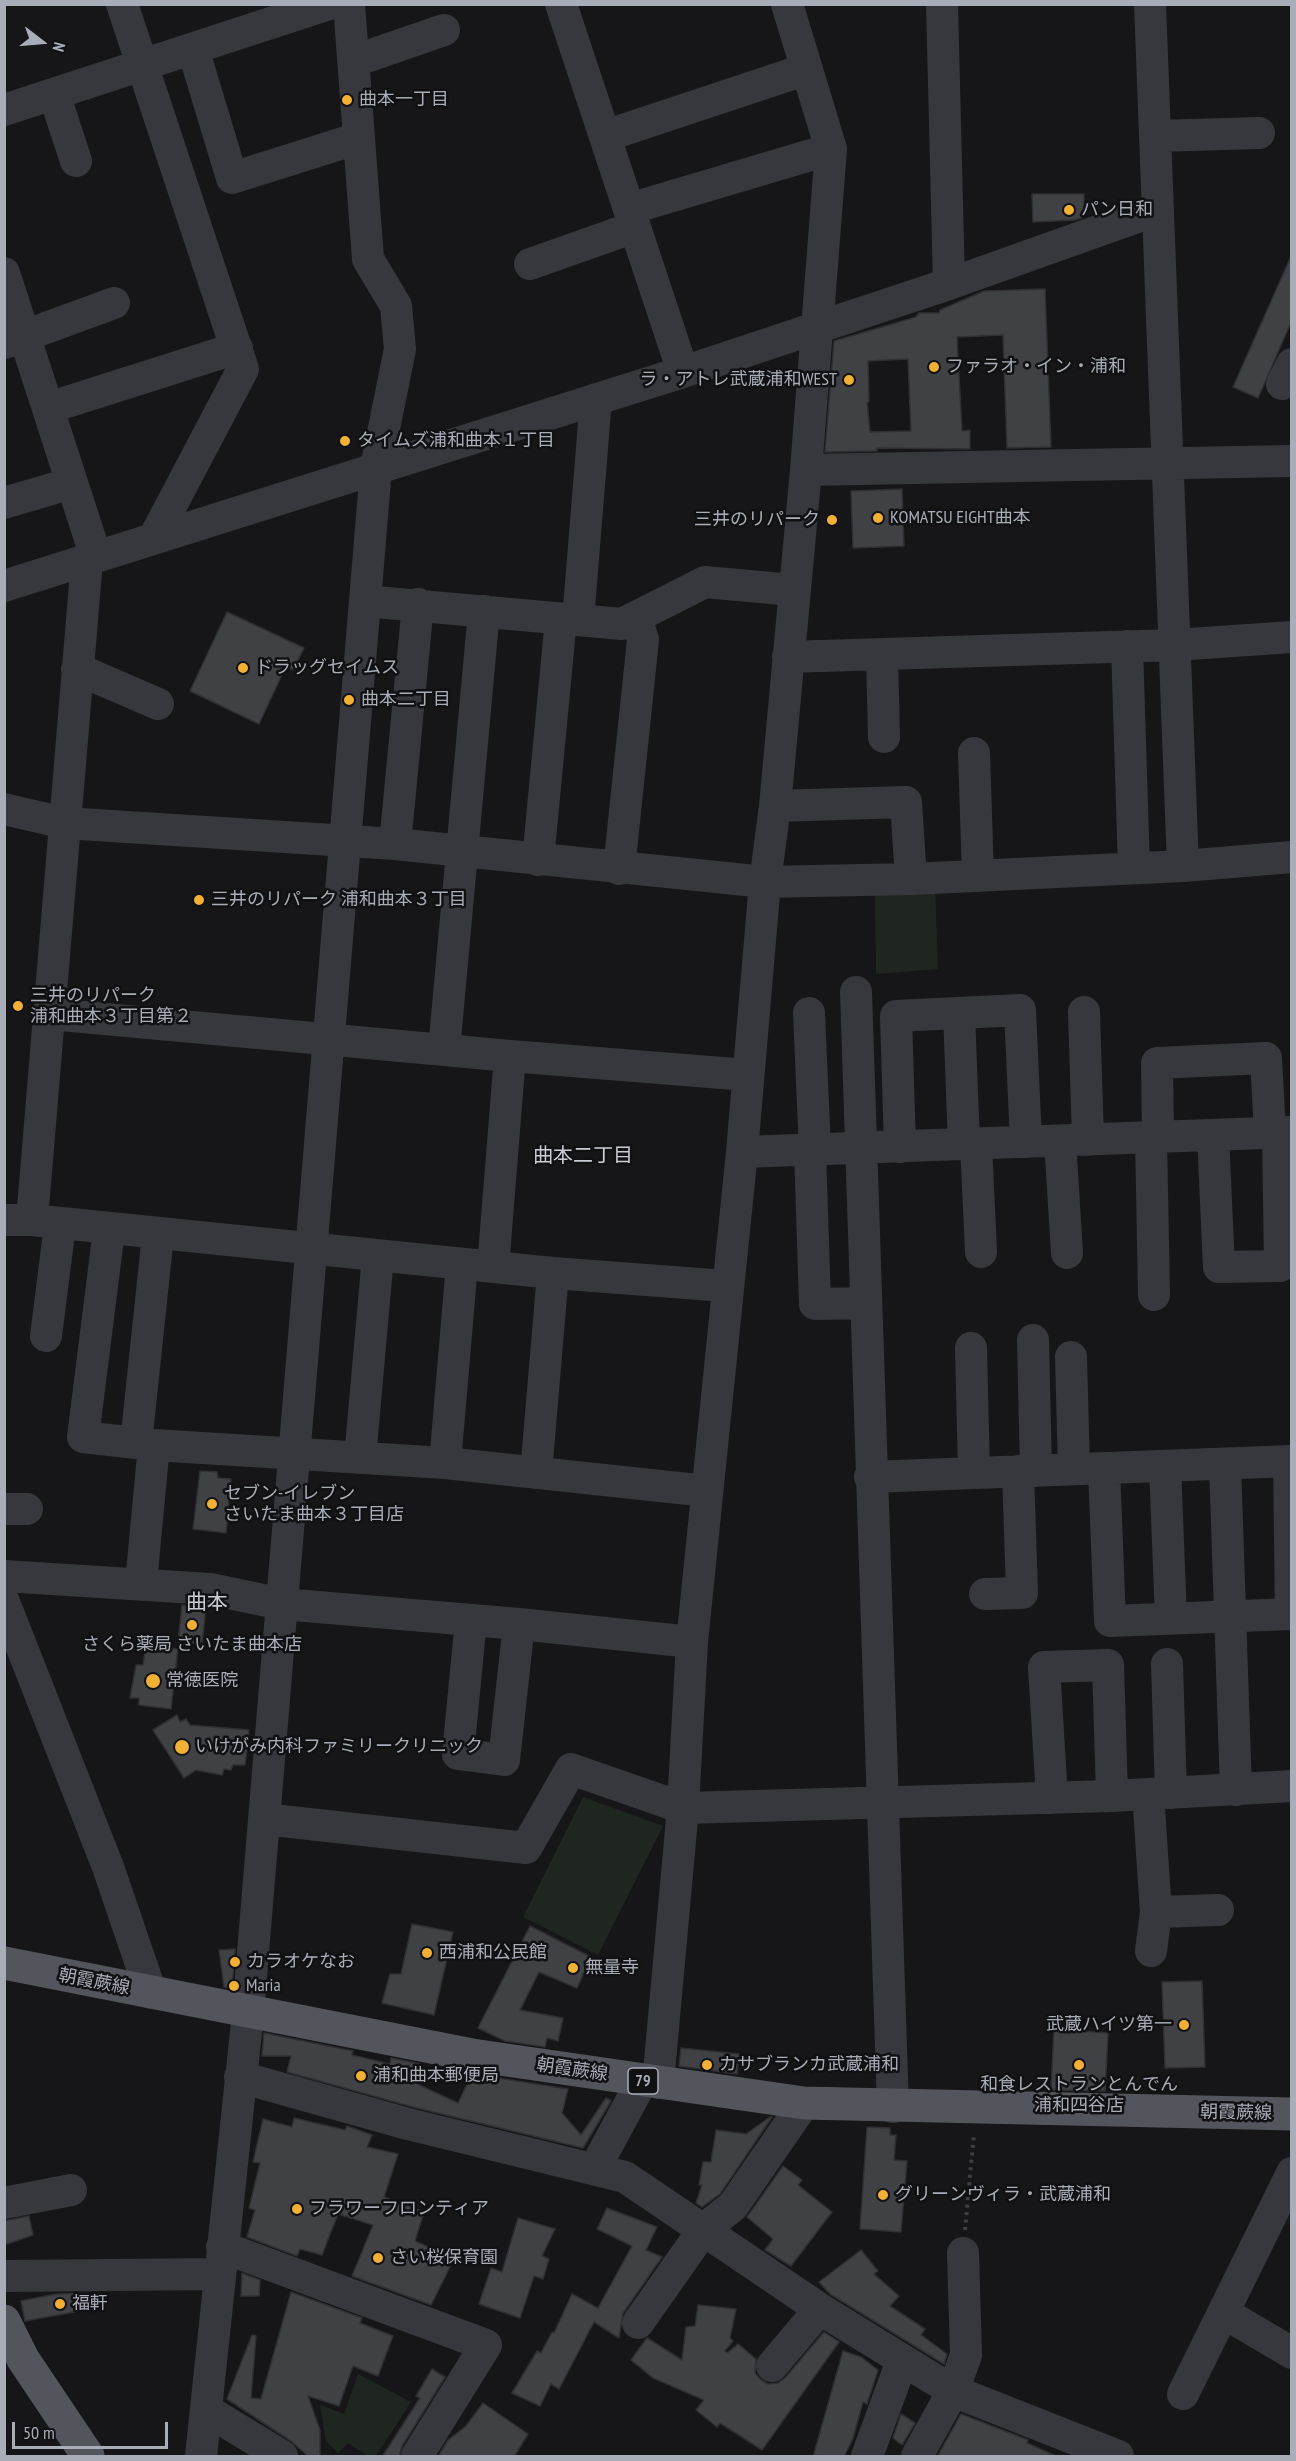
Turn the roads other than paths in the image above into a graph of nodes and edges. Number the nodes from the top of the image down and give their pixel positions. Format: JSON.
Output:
{"nodes":[{"id":1,"x":122,"y":4,"type":"edge"},
{"id":2,"x":329,"y":4,"type":"edge"},
{"id":3,"x":349,"y":4,"type":"edge"},
{"id":4,"x":561,"y":4,"type":"edge"},
{"id":5,"x":787,"y":4,"type":"edge"},
{"id":6,"x":942,"y":4,"type":"edge"},
{"id":7,"x":1150,"y":4,"type":"edge"},
{"id":8,"x":444,"y":30,"type":"dead end"},
{"id":9,"x":193,"y":49,"type":"junction"},
{"id":10,"x":354,"y":61,"type":"junction"},
{"id":11,"x":142,"y":65,"type":"junction"},
{"id":12,"x":807,"y":69,"type":"junction"},
{"id":13,"x":54,"y":94,"type":"junction"},
{"id":14,"x":4,"y":110,"type":"edge"},
{"id":15,"x":1259,"y":133,"type":"dead end"},
{"id":16,"x":605,"y":136,"type":"junction"},
{"id":17,"x":1155,"y":136,"type":"junction"},
{"id":18,"x":359,"y":138,"type":"junction"},
{"id":19,"x":831,"y":148,"type":"junction"},
{"id":20,"x":76,"y":161,"type":"dead end"},
{"id":21,"x":1157,"y":210,"type":"junction"},
{"id":22,"x":632,"y":218,"type":"junction"},
{"id":23,"x":530,"y":264,"type":"dead end"},
{"id":24,"x":4,"y":273,"type":"edge"},
{"id":25,"x":949,"y":284,"type":"junction"},
{"id":26,"x":114,"y":303,"type":"dead end"},
{"id":27,"x":818,"y":325,"type":"junction"},
{"id":28,"x":15,"y":340,"type":"edge"},
{"id":29,"x":237,"y":348,"type":"junction"},
{"id":30,"x":683,"y":372,"type":"junction"},
{"id":31,"x":596,"y":399,"type":"junction"},
{"id":32,"x":48,"y":408,"type":"junction"},
{"id":33,"x":1292,"y":461,"type":"edge"},
{"id":34,"x":1166,"y":462,"type":"junction"},
{"id":35,"x":376,"y":468,"type":"junction"},
{"id":36,"x":806,"y":470,"type":"junction"},
{"id":37,"x":72,"y":483,"type":"junction"},
{"id":38,"x":4,"y":503,"type":"edge"},
{"id":39,"x":154,"y":538,"type":"junction"},
{"id":40,"x":91,"y":558,"type":"junction"},
{"id":41,"x":4,"y":586,"type":"edge"},
{"id":42,"x":793,"y":590,"type":"junction"},
{"id":43,"x":365,"y":601,"type":"junction"},
{"id":44,"x":418,"y":604,"type":"junction"},
{"id":45,"x":484,"y":611,"type":"junction"},
{"id":46,"x":636,"y":617,"type":"junction"},
{"id":47,"x":570,"y":619,"type":"junction"},
{"id":48,"x":1292,"y":637,"type":"edge"},
{"id":49,"x":1175,"y":645,"type":"junction"},
{"id":50,"x":1127,"y":646,"type":"junction"},
{"id":51,"x":882,"y":655,"type":"junction"},
{"id":52,"x":788,"y":657,"type":"junction"},
{"id":53,"x":77,"y":669,"type":"junction"},
{"id":54,"x":158,"y":704,"type":"dead end"},
{"id":55,"x":884,"y":737,"type":"dead end"},
{"id":56,"x":974,"y":753,"type":"dead end"},
{"id":57,"x":775,"y":806,"type":"junction"},
{"id":58,"x":4,"y":809,"type":"edge"},
{"id":59,"x":64,"y":823,"type":"junction"},
{"id":60,"x":345,"y":842,"type":"junction"},
{"id":61,"x":395,"y":844,"type":"junction"},
{"id":62,"x":462,"y":852,"type":"junction"},
{"id":63,"x":1292,"y":857,"type":"edge"},
{"id":64,"x":538,"y":860,"type":"junction"},
{"id":65,"x":1183,"y":866,"type":"junction"},
{"id":66,"x":1134,"y":868,"type":"junction"},
{"id":67,"x":619,"y":869,"type":"junction"},
{"id":68,"x":978,"y":876,"type":"junction"},
{"id":69,"x":911,"y":879,"type":"junction"},
{"id":70,"x":765,"y":882,"type":"junction"},
{"id":71,"x":856,"y":992,"type":"dead end"},
{"id":72,"x":1084,"y":1012,"type":"dead end"},
{"id":73,"x":809,"y":1013,"type":"dead end"},
{"id":74,"x":959,"y":1013,"type":"junction"},
{"id":75,"x":50,"y":1014,"type":"junction"},
{"id":76,"x":329,"y":1040,"type":"junction"},
{"id":77,"x":444,"y":1050,"type":"junction"},
{"id":78,"x":510,"y":1056,"type":"junction"},
{"id":79,"x":747,"y":1075,"type":"junction"},
{"id":80,"x":1280,"y":1133,"type":"edge"},
{"id":81,"x":1213,"y":1135,"type":"junction"},
{"id":82,"x":1154,"y":1137,"type":"junction"},
{"id":83,"x":1074,"y":1140,"type":"junction"},
{"id":84,"x":1026,"y":1142,"type":"junction"},
{"id":85,"x":970,"y":1144,"type":"junction"},
{"id":86,"x":900,"y":1147,"type":"junction"},
{"id":87,"x":862,"y":1148,"type":"junction"},
{"id":88,"x":812,"y":1150,"type":"junction"},
{"id":89,"x":742,"y":1152,"type":"junction"},
{"id":90,"x":32,"y":1222,"type":"edge"},
{"id":91,"x":109,"y":1230,"type":"junction"},
{"id":92,"x":158,"y":1235,"type":"junction"},
{"id":93,"x":311,"y":1248,"type":"junction"},
{"id":94,"x":981,"y":1251,"type":"dead end"},
{"id":95,"x":1067,"y":1253,"type":"dead end"},
{"id":96,"x":378,"y":1256,"type":"junction"},
{"id":97,"x":462,"y":1264,"type":"junction"},
{"id":98,"x":493,"y":1267,"type":"junction"},
{"id":99,"x":553,"y":1273,"type":"junction"},
{"id":100,"x":726,"y":1286,"type":"junction"},
{"id":101,"x":1154,"y":1295,"type":"dead end"},
{"id":102,"x":866,"y":1303,"type":"junction"},
{"id":103,"x":46,"y":1336,"type":"dead end"},
{"id":104,"x":1033,"y":1340,"type":"dead end"},
{"id":105,"x":970,"y":1348,"type":"dead end"},
{"id":106,"x":1071,"y":1357,"type":"dead end"},
{"id":107,"x":145,"y":1444,"type":"junction"},
{"id":108,"x":294,"y":1454,"type":"junction"},
{"id":109,"x":360,"y":1458,"type":"junction"},
{"id":110,"x":1290,"y":1461,"type":"edge"},
{"id":111,"x":445,"y":1463,"type":"junction"},
{"id":112,"x":1225,"y":1464,"type":"junction"},
{"id":113,"x":1165,"y":1466,"type":"junction"},
{"id":114,"x":1089,"y":1469,"type":"junction"},
{"id":115,"x":1027,"y":1471,"type":"junction"},
{"id":116,"x":536,"y":1473,"type":"junction"},
{"id":117,"x":974,"y":1473,"type":"junction"},
{"id":118,"x":870,"y":1477,"type":"junction"},
{"id":119,"x":707,"y":1491,"type":"junction"},
{"id":120,"x":4,"y":1576,"type":"edge"},
{"id":121,"x":141,"y":1583,"type":"junction"},
{"id":122,"x":986,"y":1594,"type":"dead end"},
{"id":123,"x":4,"y":1602,"type":"edge"},
{"id":124,"x":282,"y":1604,"type":"junction"},
{"id":125,"x":1229,"y":1616,"type":"junction"},
{"id":126,"x":1171,"y":1618,"type":"junction"},
{"id":127,"x":471,"y":1620,"type":"junction"},
{"id":128,"x":519,"y":1624,"type":"junction"},
{"id":129,"x":692,"y":1642,"type":"junction"},
{"id":130,"x":1167,"y":1664,"type":"dead end"},
{"id":131,"x":1292,"y":1786,"type":"edge"},
{"id":132,"x":1236,"y":1790,"type":"junction"},
{"id":133,"x":1159,"y":1794,"type":"junction"},
{"id":134,"x":1112,"y":1796,"type":"junction"},
{"id":135,"x":1052,"y":1798,"type":"junction"},
{"id":136,"x":882,"y":1804,"type":"junction"},
{"id":137,"x":683,"y":1808,"type":"junction"},
{"id":138,"x":264,"y":1819,"type":"junction"},
{"id":139,"x":1218,"y":1910,"type":"dead end"},
{"id":140,"x":1156,"y":1912,"type":"junction"},
{"id":141,"x":1151,"y":1951,"type":"dead end"},
{"id":142,"x":4,"y":1963,"type":"edge"},
{"id":143,"x":151,"y":1993,"type":"junction"},
{"id":144,"x":248,"y":2013,"type":"junction"},
{"id":145,"x":240,"y":2077,"type":"junction"},
{"id":146,"x":650,"y":2082,"type":"junction"},
{"id":147,"x":804,"y":2103,"type":"junction"},
{"id":148,"x":893,"y":2107,"type":"junction"},
{"id":149,"x":1292,"y":2114,"type":"edge"},
{"id":150,"x":595,"y":2168,"type":"junction"},
{"id":151,"x":1292,"y":2173,"type":"edge"},
{"id":152,"x":71,"y":2190,"type":"dead end"},
{"id":153,"x":4,"y":2203,"type":"edge"},
{"id":154,"x":704,"y":2229,"type":"junction"},
{"id":155,"x":963,"y":2253,"type":"road end"},
{"id":156,"x":220,"y":2260,"type":"junction"},
{"id":157,"x":4,"y":2276,"type":"edge"},
{"id":158,"x":820,"y":2309,"type":"junction"},
{"id":159,"x":1224,"y":2313,"type":"junction"},
{"id":160,"x":4,"y":2321,"type":"edge"},
{"id":161,"x":638,"y":2323,"type":"dead end"},
{"id":162,"x":1292,"y":2353,"type":"edge"},
{"id":163,"x":902,"y":2361,"type":"junction"},
{"id":164,"x":772,"y":2366,"type":"dead end"},
{"id":165,"x":953,"y":2391,"type":"junction"},
{"id":166,"x":1183,"y":2394,"type":"dead end"},
{"id":167,"x":206,"y":2410,"type":"junction"},
{"id":168,"x":871,"y":2455,"type":"edge"},
{"id":169,"x":88,"y":2457,"type":"edge"},
{"id":170,"x":201,"y":2457,"type":"edge"},
{"id":171,"x":282,"y":2457,"type":"edge"},
{"id":172,"x":417,"y":2457,"type":"edge"},
{"id":173,"x":917,"y":2457,"type":"edge"},
{"id":174,"x":1118,"y":2457,"type":"edge"}],
"edges":[{"from":1,"to":11,"type":"street"},
{"from":2,"to":9,"type":"street"},
{"from":3,"to":10,"type":"street"},
{"from":4,"to":16,"type":"street"},
{"from":5,"to":12,"type":"street"},
{"from":6,"to":25,"type":"street"},
{"from":7,"to":17,"type":"street"},
{"from":8,"to":10,"type":"street"},
{"from":9,"to":11,"type":"street"},
{"from":9,"to":18,"type":"street"},
{"from":10,"to":18,"type":"street"},
{"from":11,"to":13,"type":"street"},
{"from":11,"to":29,"type":"street"},
{"from":12,"to":16,"type":"street"},
{"from":12,"to":19,"type":"street"},
{"from":13,"to":14,"type":"street"},
{"from":13,"to":20,"type":"street"},
{"from":15,"to":17,"type":"street"},
{"from":16,"to":22,"type":"street"},
{"from":17,"to":21,"type":"street"},
{"from":18,"to":35,"type":"street"},
{"from":19,"to":22,"type":"street"},
{"from":19,"to":27,"type":"street"},
{"from":21,"to":25,"type":"street"},
{"from":21,"to":34,"type":"street"},
{"from":22,"to":23,"type":"street"},
{"from":22,"to":30,"type":"street"},
{"from":24,"to":28,"type":"street"},
{"from":25,"to":27,"type":"street"},
{"from":26,"to":28,"type":"street"},
{"from":27,"to":30,"type":"street"},
{"from":27,"to":36,"type":"street"},
{"from":28,"to":32,"type":"street"},
{"from":29,"to":32,"type":"street"},
{"from":29,"to":39,"type":"street"},
{"from":30,"to":31,"type":"street"},
{"from":31,"to":35,"type":"street"},
{"from":31,"to":47,"type":"street"},
{"from":32,"to":37,"type":"street"},
{"from":33,"to":34,"type":"street"},
{"from":34,"to":36,"type":"street"},
{"from":34,"to":49,"type":"street"},
{"from":35,"to":39,"type":"street"},
{"from":35,"to":43,"type":"street"},
{"from":36,"to":42,"type":"street"},
{"from":37,"to":38,"type":"street"},
{"from":37,"to":40,"type":"street"},
{"from":39,"to":40,"type":"street"},
{"from":40,"to":41,"type":"street"},
{"from":40,"to":53,"type":"street"},
{"from":42,"to":46,"type":"street"},
{"from":42,"to":52,"type":"street"},
{"from":43,"to":44,"type":"street"},
{"from":43,"to":60,"type":"street"},
{"from":44,"to":45,"type":"street"},
{"from":44,"to":61,"type":"street"},
{"from":45,"to":47,"type":"street"},
{"from":45,"to":62,"type":"street"},
{"from":46,"to":47,"type":"street"},
{"from":46,"to":67,"type":"street"},
{"from":47,"to":64,"type":"street"},
{"from":48,"to":49,"type":"street"},
{"from":49,"to":50,"type":"street"},
{"from":49,"to":65,"type":"street"},
{"from":50,"to":51,"type":"street"},
{"from":50,"to":66,"type":"street"},
{"from":51,"to":52,"type":"street"},
{"from":51,"to":55,"type":"street"},
{"from":52,"to":57,"type":"street"},
{"from":53,"to":54,"type":"street"},
{"from":53,"to":59,"type":"street"},
{"from":56,"to":68,"type":"street"},
{"from":57,"to":69,"type":"street"},
{"from":57,"to":70,"type":"street"},
{"from":58,"to":59,"type":"street"},
{"from":59,"to":60,"type":"street"},
{"from":59,"to":75,"type":"street"},
{"from":60,"to":61,"type":"street"},
{"from":60,"to":76,"type":"street"},
{"from":61,"to":62,"type":"street"},
{"from":62,"to":64,"type":"street"},
{"from":62,"to":77,"type":"street"},
{"from":63,"to":65,"type":"street"},
{"from":64,"to":67,"type":"street"},
{"from":65,"to":66,"type":"street"},
{"from":66,"to":68,"type":"street"},
{"from":67,"to":70,"type":"street"},
{"from":68,"to":69,"type":"street"},
{"from":69,"to":70,"type":"street"},
{"from":70,"to":79,"type":"street"},
{"from":71,"to":87,"type":"street"},
{"from":72,"to":83,"type":"street"},
{"from":73,"to":88,"type":"street"},
{"from":74,"to":84,"type":"street"},
{"from":74,"to":85,"type":"street"},
{"from":74,"to":86,"type":"street"},
{"from":75,"to":76,"type":"street"},
{"from":75,"to":90,"type":"street"},
{"from":76,"to":77,"type":"street"},
{"from":76,"to":93,"type":"street"},
{"from":77,"to":78,"type":"street"},
{"from":78,"to":79,"type":"street"},
{"from":78,"to":98,"type":"street"},
{"from":79,"to":89,"type":"street"},
{"from":80,"to":81,"type":"street"},
{"from":80,"to":81,"type":"street"},
{"from":80,"to":82,"type":"street"},
{"from":81,"to":82,"type":"street"},
{"from":82,"to":83,"type":"street"},
{"from":82,"to":101,"type":"street"},
{"from":83,"to":84,"type":"street"},
{"from":83,"to":95,"type":"street"},
{"from":84,"to":85,"type":"street"},
{"from":85,"to":86,"type":"street"},
{"from":85,"to":94,"type":"street"},
{"from":86,"to":87,"type":"street"},
{"from":87,"to":88,"type":"street"},
{"from":87,"to":102,"type":"street"},
{"from":88,"to":89,"type":"street"},
{"from":88,"to":102,"type":"street"},
{"from":89,"to":100,"type":"street"},
{"from":90,"to":91,"type":"street"},
{"from":90,"to":103,"type":"street"},
{"from":91,"to":92,"type":"street"},
{"from":91,"to":107,"type":"street"},
{"from":92,"to":93,"type":"street"},
{"from":92,"to":107,"type":"street"},
{"from":93,"to":96,"type":"street"},
{"from":93,"to":108,"type":"street"},
{"from":96,"to":97,"type":"street"},
{"from":96,"to":109,"type":"street"},
{"from":97,"to":98,"type":"street"},
{"from":97,"to":111,"type":"street"},
{"from":98,"to":99,"type":"street"},
{"from":99,"to":100,"type":"street"},
{"from":99,"to":116,"type":"street"},
{"from":100,"to":119,"type":"street"},
{"from":102,"to":118,"type":"street"},
{"from":104,"to":115,"type":"street"},
{"from":105,"to":117,"type":"street"},
{"from":106,"to":114,"type":"street"},
{"from":107,"to":108,"type":"street"},
{"from":107,"to":121,"type":"street"},
{"from":108,"to":109,"type":"street"},
{"from":108,"to":124,"type":"street"},
{"from":109,"to":111,"type":"street"},
{"from":110,"to":112,"type":"street"},
{"from":110,"to":125,"type":"street"},
{"from":111,"to":116,"type":"street"},
{"from":112,"to":113,"type":"street"},
{"from":112,"to":125,"type":"street"},
{"from":113,"to":114,"type":"street"},
{"from":113,"to":126,"type":"street"},
{"from":114,"to":115,"type":"street"},
{"from":114,"to":126,"type":"street"},
{"from":115,"to":117,"type":"street"},
{"from":115,"to":122,"type":"street"},
{"from":116,"to":119,"type":"street"},
{"from":117,"to":118,"type":"street"},
{"from":118,"to":136,"type":"street"},
{"from":119,"to":129,"type":"street"},
{"from":120,"to":121,"type":"street"},
{"from":121,"to":124,"type":"street"},
{"from":123,"to":143,"type":"street"},
{"from":124,"to":127,"type":"street"},
{"from":124,"to":138,"type":"street"},
{"from":125,"to":126,"type":"street"},
{"from":125,"to":132,"type":"street"},
{"from":127,"to":128,"type":"street"},
{"from":127,"to":128,"type":"street"},
{"from":128,"to":129,"type":"street"},
{"from":129,"to":137,"type":"street"},
{"from":130,"to":133,"type":"street"},
{"from":131,"to":132,"type":"street"},
{"from":132,"to":133,"type":"street"},
{"from":133,"to":134,"type":"street"},
{"from":133,"to":140,"type":"street"},
{"from":134,"to":135,"type":"street"},
{"from":134,"to":135,"type":"street"},
{"from":135,"to":136,"type":"street"},
{"from":136,"to":137,"type":"street"},
{"from":136,"to":148,"type":"street"},
{"from":137,"to":138,"type":"street"},
{"from":137,"to":146,"type":"street"},
{"from":138,"to":144,"type":"street"},
{"from":139,"to":140,"type":"street"},
{"from":140,"to":141,"type":"street"},
{"from":142,"to":143,"type":"main road","name":"朝霞蕨線","number":"79"},
{"from":143,"to":144,"type":"main road","name":"朝霞蕨線","number":"79"},
{"from":144,"to":145,"type":"street"},
{"from":144,"to":146,"type":"main road","name":"朝霞蕨線","number":"79"},
{"from":145,"to":150,"type":"street"},
{"from":145,"to":156,"type":"street"},
{"from":146,"to":147,"type":"main road","name":"朝霞蕨線","number":"79"},
{"from":146,"to":150,"type":"street"},
{"from":147,"to":148,"type":"main road","name":"朝霞蕨線","number":"79"},
{"from":147,"to":154,"type":"street"},
{"from":148,"to":149,"type":"main road","name":"朝霞蕨線","number":"79"},
{"from":150,"to":154,"type":"street"},
{"from":151,"to":159,"type":"street"},
{"from":152,"to":153,"type":"street"},
{"from":154,"to":158,"type":"street"},
{"from":154,"to":161,"type":"street"},
{"from":155,"to":165,"type":"street"},
{"from":156,"to":157,"type":"street"},
{"from":156,"to":167,"type":"street"},
{"from":156,"to":172,"type":"street"},
{"from":158,"to":163,"type":"street"},
{"from":158,"to":164,"type":"street"},
{"from":159,"to":162,"type":"street"},
{"from":159,"to":166,"type":"street"},
{"from":160,"to":169,"type":"main road"},
{"from":163,"to":165,"type":"street"},
{"from":163,"to":168,"type":"street"},
{"from":165,"to":173,"type":"street"},
{"from":165,"to":174,"type":"street"},
{"from":167,"to":170,"type":"street"},
{"from":167,"to":171,"type":"street"}]}
